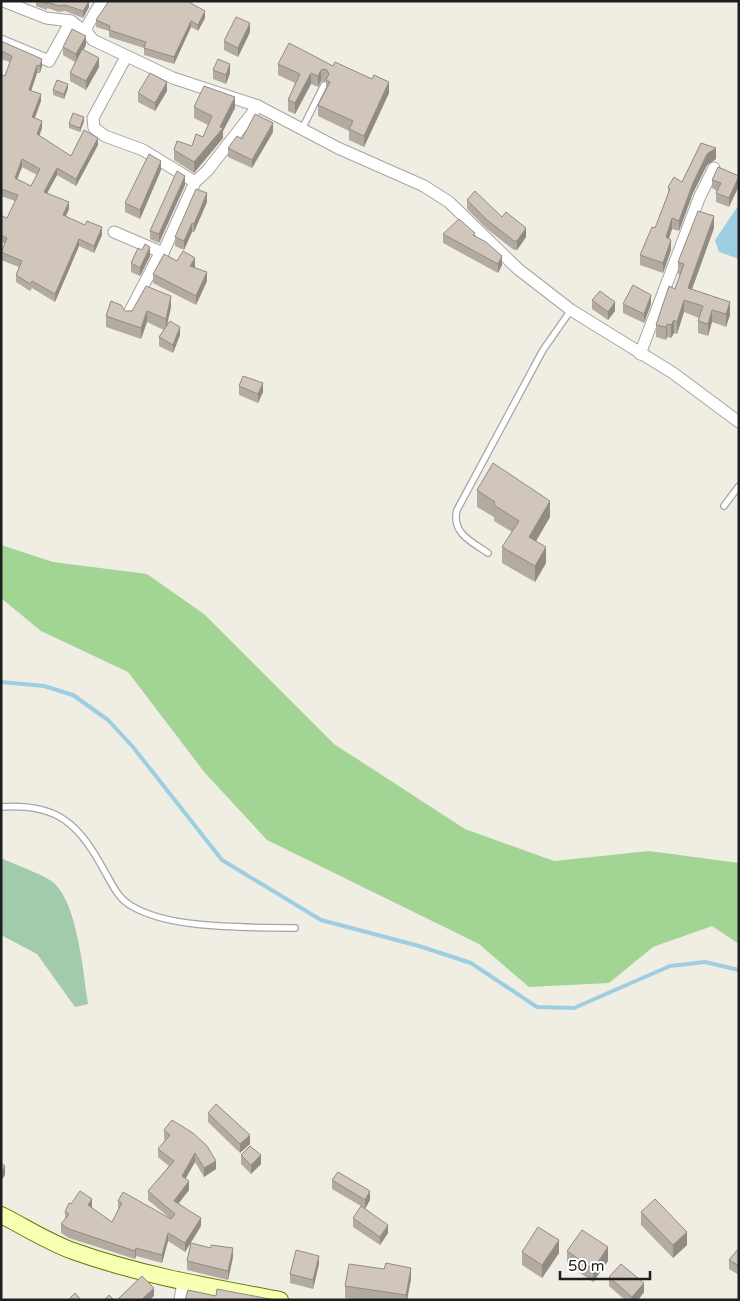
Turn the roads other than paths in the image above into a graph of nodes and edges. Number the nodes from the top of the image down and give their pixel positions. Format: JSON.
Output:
{"nodes":[{"id":1,"x":3,"y":1,"type":"edge"},
{"id":2,"x":102,"y":1,"type":"edge"},
{"id":3,"x":70,"y":21,"type":"junction"},
{"id":4,"x":88,"y":34,"type":"junction"},
{"id":5,"x":1,"y":41,"type":"edge"},
{"id":6,"x":126,"y":57,"type":"junction"},
{"id":7,"x":324,"y":85,"type":"edge"},
{"id":8,"x":258,"y":106,"type":"junction"},
{"id":9,"x":302,"y":129,"type":"junction"},
{"id":10,"x":714,"y":168,"type":"dead end"},
{"id":11,"x":196,"y":182,"type":"junction"},
{"id":12,"x":114,"y":232,"type":"dead end"},
{"id":13,"x":163,"y":253,"type":"junction"},
{"id":14,"x":571,"y":310,"type":"junction"},
{"id":15,"x":128,"y":315,"type":"edge"},
{"id":16,"x":640,"y":354,"type":"junction"},
{"id":17,"x":739,"y":422,"type":"edge"},
{"id":18,"x":739,"y":486,"type":"edge"},
{"id":19,"x":724,"y":506,"type":"dead end"},
{"id":20,"x":488,"y":553,"type":"dead end"},
{"id":21,"x":1,"y":807,"type":"edge"},
{"id":22,"x":294,"y":928,"type":"dead end"},
{"id":23,"x":1,"y":1215,"type":"edge"},
{"id":24,"x":183,"y":1282,"type":"junction"},
{"id":25,"x":180,"y":1300,"type":"edge"},
{"id":26,"x":280,"y":1300,"type":"edge"}],
"edges":[{"from":1,"to":3,"type":"street"},
{"from":2,"to":4,"type":"street"},
{"from":3,"to":4,"type":"street"},
{"from":3,"to":5,"type":"street"},
{"from":4,"to":6,"type":"street"},
{"from":6,"to":8,"type":"street"},
{"from":6,"to":11,"type":"street"},
{"from":7,"to":9,"type":"lane"},
{"from":8,"to":9,"type":"street"},
{"from":8,"to":11,"type":"street"},
{"from":9,"to":14,"type":"street"},
{"from":10,"to":16,"type":"street"},
{"from":11,"to":13,"type":"street"},
{"from":12,"to":13,"type":"street"},
{"from":13,"to":15,"type":"street"},
{"from":14,"to":16,"type":"street"},
{"from":14,"to":20,"type":"lane"},
{"from":16,"to":17,"type":"street"},
{"from":18,"to":19,"type":"lane"},
{"from":21,"to":22,"type":"lane"},
{"from":23,"to":24,"type":"street"},
{"from":24,"to":25,"type":"street"},
{"from":24,"to":26,"type":"street"}]}
